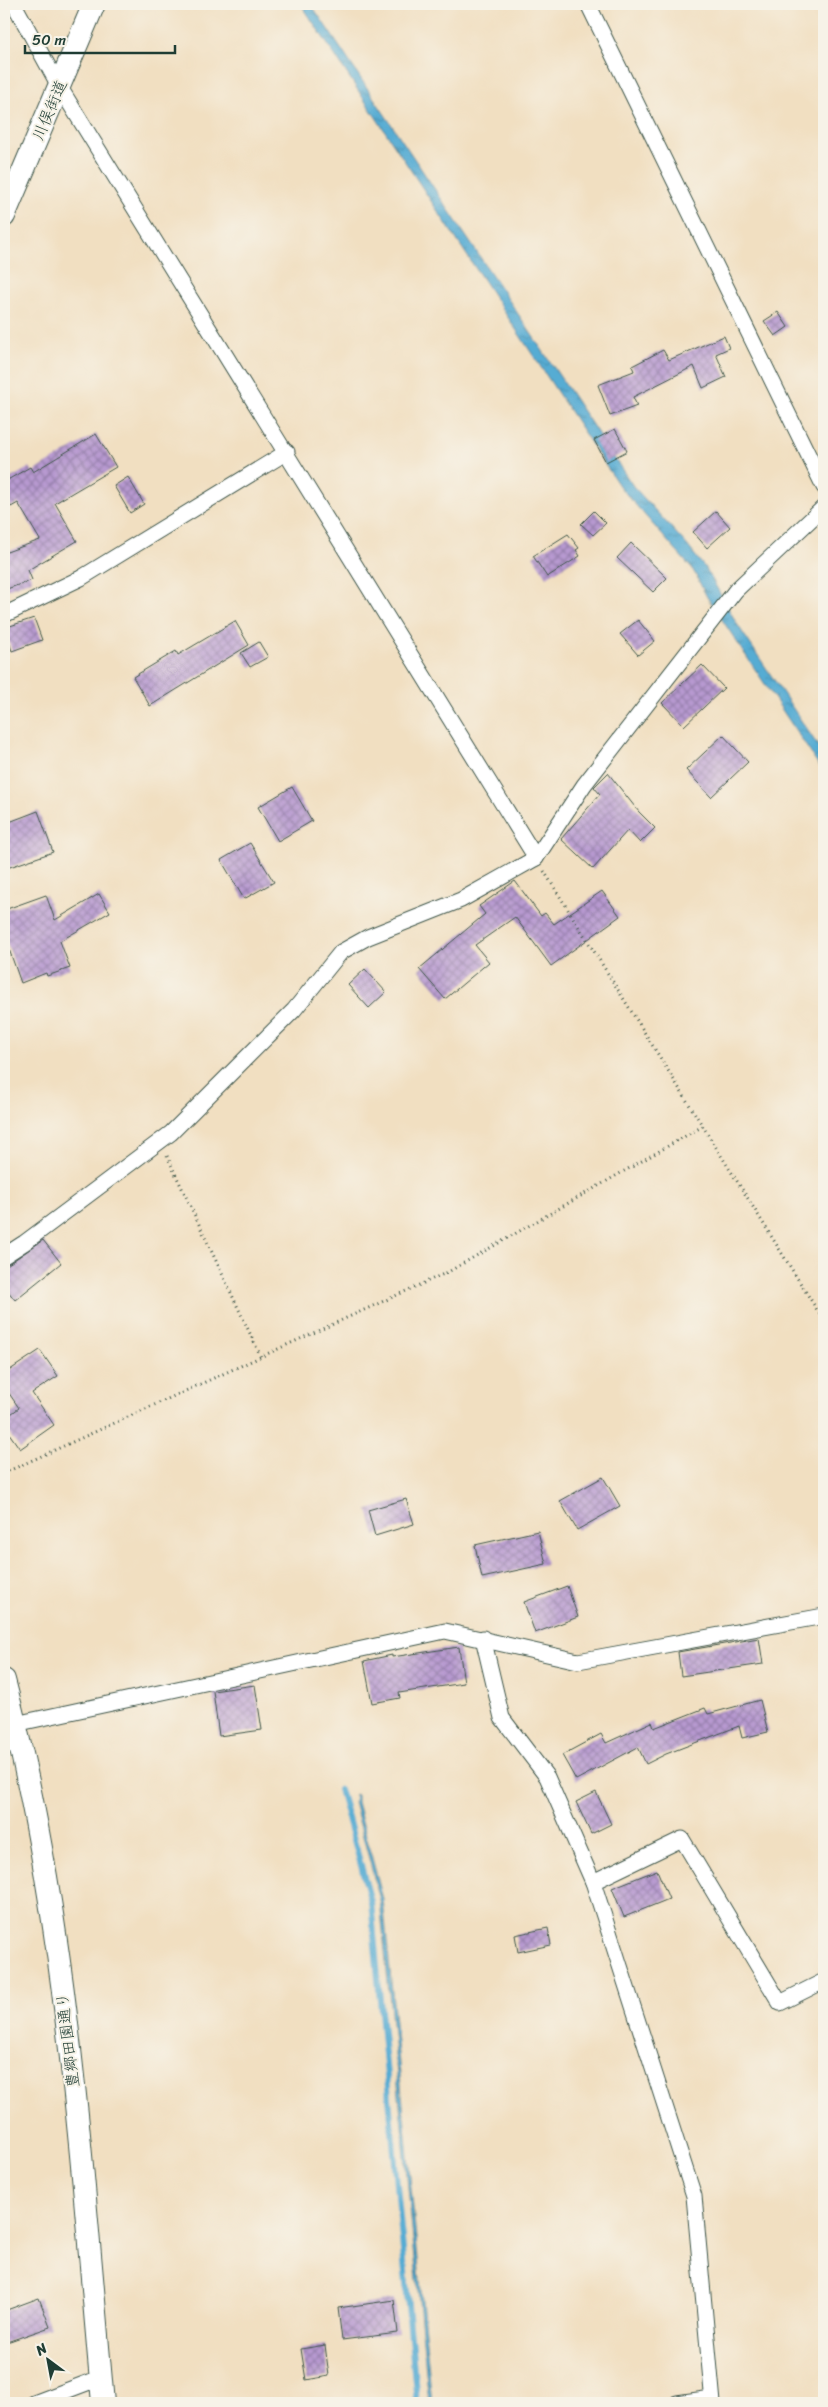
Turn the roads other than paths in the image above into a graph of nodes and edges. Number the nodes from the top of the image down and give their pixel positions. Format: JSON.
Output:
{"nodes":[{"id":1,"x":14,"y":4,"type":"edge"},
{"id":2,"x":94,"y":4,"type":"edge"},
{"id":3,"x":588,"y":4,"type":"edge"},
{"id":4,"x":59,"y":86,"type":"junction"},
{"id":5,"x":4,"y":216,"type":"edge"},
{"id":6,"x":287,"y":452,"type":"junction"},
{"id":7,"x":824,"y":487,"type":"edge"},
{"id":8,"x":824,"y":507,"type":"edge"},
{"id":9,"x":4,"y":615,"type":"edge"},
{"id":10,"x":536,"y":858,"type":"junction"},
{"id":11,"x":4,"y":1256,"type":"edge"},
{"id":12,"x":824,"y":1616,"type":"edge"},
{"id":13,"x":482,"y":1638,"type":"junction"},
{"id":14,"x":4,"y":1680,"type":"edge"},
{"id":15,"x":13,"y":1737,"type":"edge"},
{"id":16,"x":593,"y":1882,"type":"junction"},
{"id":17,"x":824,"y":1981,"type":"edge"},
{"id":18,"x":100,"y":2378,"type":"junction"},
{"id":19,"x":712,"y":2400,"type":"edge"},
{"id":20,"x":34,"y":2403,"type":"edge"},
{"id":21,"x":103,"y":2403,"type":"edge"},
{"id":22,"x":677,"y":2403,"type":"edge"}],
"edges":[{"from":1,"to":4,"type":"street"},
{"from":2,"to":4,"type":"street","name":"川俣街道"},
{"from":3,"to":7,"type":"street"},
{"from":4,"to":5,"type":"street","name":"川俣街道"},
{"from":4,"to":6,"type":"street"},
{"from":6,"to":9,"type":"street"},
{"from":6,"to":10,"type":"street"},
{"from":8,"to":10,"type":"street"},
{"from":10,"to":11,"type":"street"},
{"from":12,"to":13,"type":"street"},
{"from":13,"to":15,"type":"street"},
{"from":13,"to":16,"type":"street"},
{"from":14,"to":15,"type":"street","name":"豊郷田園通り"},
{"from":15,"to":18,"type":"street","name":"豊郷田園通り"},
{"from":16,"to":17,"type":"street"},
{"from":16,"to":19,"type":"street"},
{"from":18,"to":20,"type":"street"},
{"from":18,"to":21,"type":"street","name":"豊郷田園通り"},
{"from":19,"to":22,"type":"street"}]}
